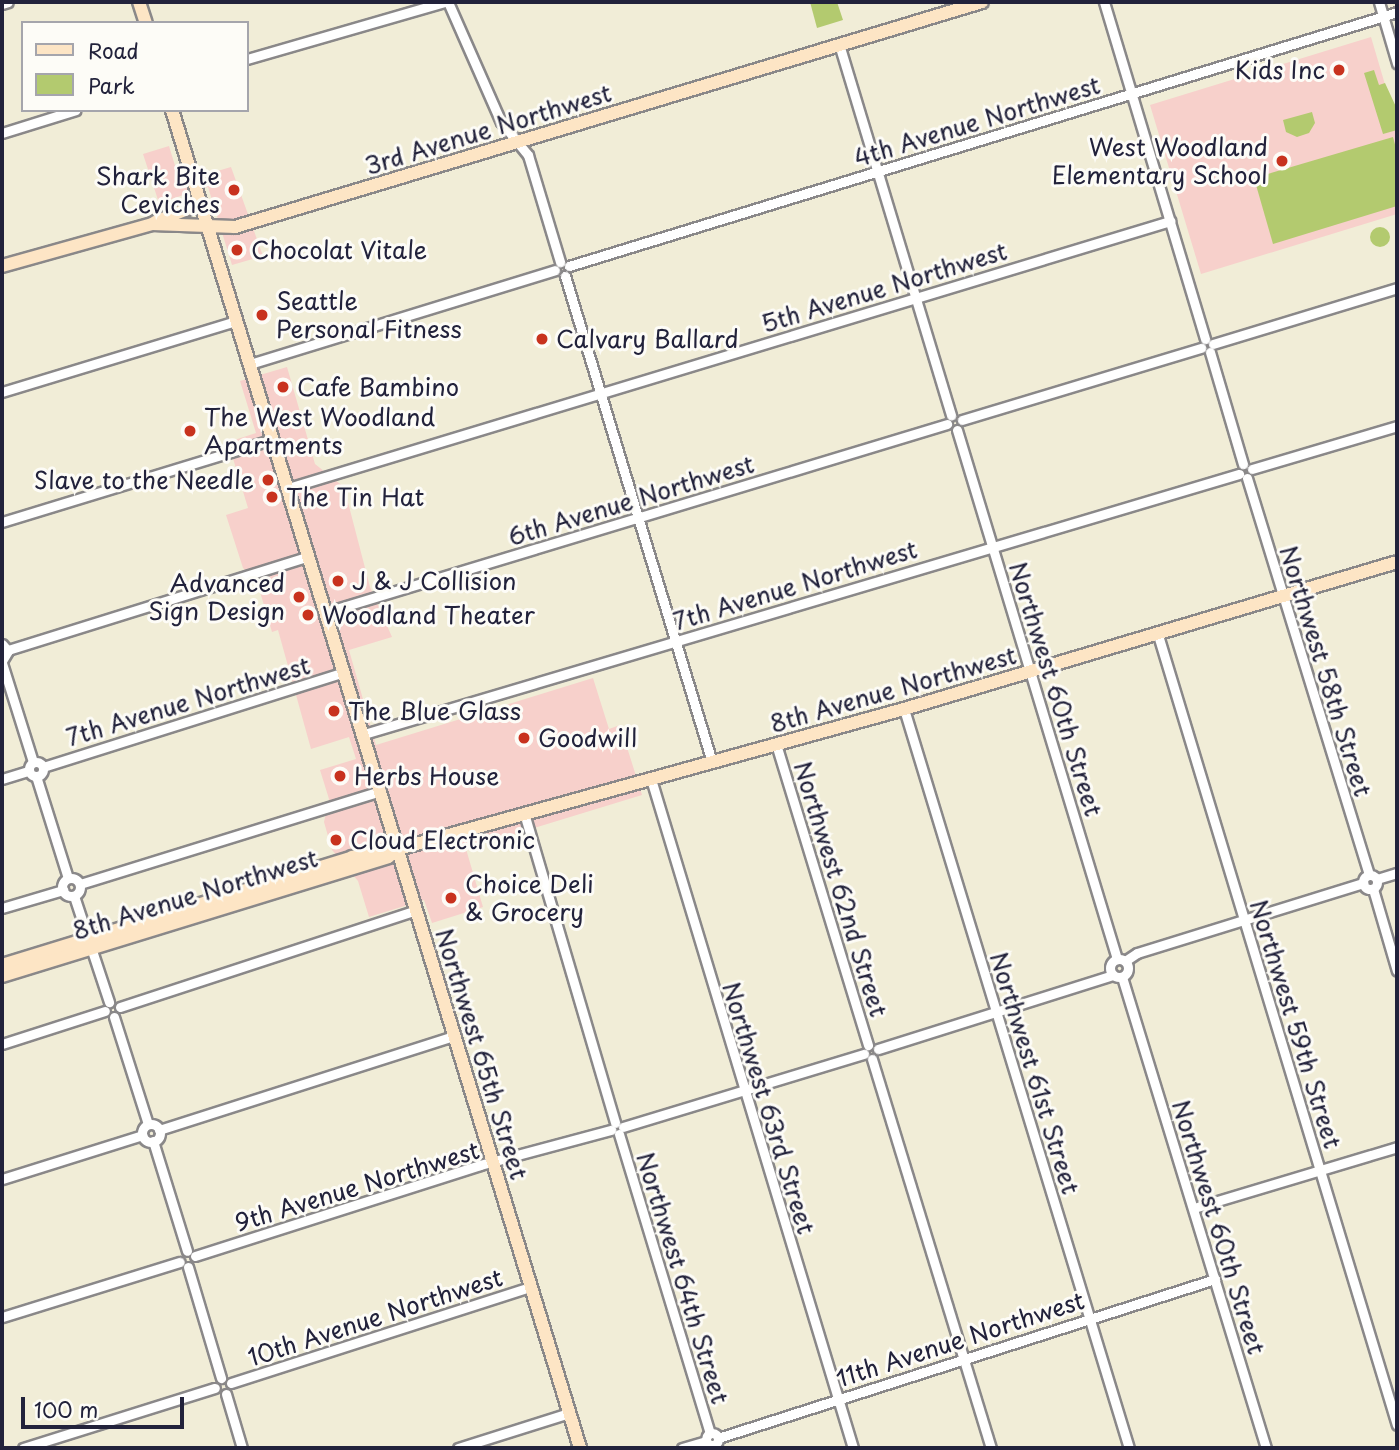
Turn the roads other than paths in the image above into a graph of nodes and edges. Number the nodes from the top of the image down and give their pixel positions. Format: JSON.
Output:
{"nodes":[{"id":1,"x":8,"y":2,"type":"edge"},
{"id":2,"x":139,"y":2,"type":"edge"},
{"id":3,"x":446,"y":2,"type":"edge"},
{"id":4,"x":982,"y":2,"type":"edge"},
{"id":5,"x":1104,"y":2,"type":"edge"},
{"id":6,"x":1379,"y":2,"type":"edge"},
{"id":7,"x":2,"y":4,"type":"edge"},
{"id":8,"x":1397,"y":12,"type":"edge"},
{"id":9,"x":1383,"y":17,"type":"junction"},
{"id":10,"x":145,"y":21,"type":"edge"},
{"id":11,"x":839,"y":44,"type":"junction"},
{"id":12,"x":248,"y":59,"type":"edge"},
{"id":13,"x":1397,"y":63,"type":"edge"},
{"id":14,"x":1131,"y":93,"type":"junction"},
{"id":15,"x":70,"y":112,"type":"edge"},
{"id":16,"x":173,"y":112,"type":"edge"},
{"id":17,"x":2,"y":133,"type":"edge"},
{"id":18,"x":520,"y":141,"type":"junction"},
{"id":19,"x":877,"y":171,"type":"junction"},
{"id":20,"x":200,"y":204,"type":"junction"},
{"id":21,"x":1170,"y":221,"type":"junction"},
{"id":22,"x":152,"y":224,"type":"junction"},
{"id":23,"x":208,"y":229,"type":"junction"},
{"id":24,"x":2,"y":266,"type":"edge"},
{"id":25,"x":562,"y":266,"type":"junction"},
{"id":26,"x":1397,"y":288,"type":"edge"},
{"id":27,"x":916,"y":298,"type":"junction"},
{"id":28,"x":236,"y":321,"type":"junction"},
{"id":29,"x":1207,"y":346,"type":"junction"},
{"id":30,"x":250,"y":363,"type":"junction"},
{"id":31,"x":2,"y":392,"type":"edge"},
{"id":32,"x":600,"y":394,"type":"junction"},
{"id":33,"x":949,"y":420,"type":"junction"},
{"id":34,"x":962,"y":420,"type":"junction"},
{"id":35,"x":1397,"y":426,"type":"edge"},
{"id":36,"x":957,"y":430,"type":"junction"},
{"id":37,"x":273,"y":439,"type":"junction"},
{"id":38,"x":1246,"y":474,"type":"junction"},
{"id":39,"x":288,"y":488,"type":"junction"},
{"id":40,"x":638,"y":518,"type":"junction"},
{"id":41,"x":2,"y":522,"type":"edge"},
{"id":42,"x":992,"y":545,"type":"junction"},
{"id":43,"x":309,"y":556,"type":"junction"},
{"id":44,"x":1397,"y":562,"type":"edge"},
{"id":45,"x":1283,"y":596,"type":"junction"},
{"id":46,"x":326,"y":612,"type":"junction"},
{"id":47,"x":1158,"y":635,"type":"junction"},
{"id":48,"x":676,"y":641,"type":"junction"},
{"id":49,"x":5,"y":647,"type":"edge"},
{"id":50,"x":2,"y":662,"type":"edge"},
{"id":51,"x":344,"y":672,"type":"junction"},
{"id":52,"x":1030,"y":673,"type":"junction"},
{"id":53,"x":904,"y":709,"type":"junction"},
{"id":54,"x":364,"y":734,"type":"junction"},
{"id":55,"x":776,"y":744,"type":"junction"},
{"id":56,"x":33,"y":762,"type":"junction"},
{"id":57,"x":712,"y":762,"type":"junction"},
{"id":58,"x":43,"y":767,"type":"junction"},
{"id":59,"x":32,"y":774,"type":"junction"},
{"id":60,"x":2,"y":779,"type":"edge"},
{"id":61,"x":651,"y":779,"type":"junction"},
{"id":62,"x":381,"y":791,"type":"junction"},
{"id":63,"x":524,"y":813,"type":"junction"},
{"id":64,"x":398,"y":849,"type":"junction"},
{"id":65,"x":1397,"y":873,"type":"edge"},
{"id":66,"x":68,"y":878,"type":"junction"},
{"id":67,"x":1370,"y":879,"type":"junction"},
{"id":68,"x":80,"y":884,"type":"junction"},
{"id":69,"x":63,"y":890,"type":"junction"},
{"id":70,"x":74,"y":896,"type":"junction"},
{"id":71,"x":2,"y":908,"type":"edge"},
{"id":72,"x":417,"y":910,"type":"junction"},
{"id":73,"x":1244,"y":918,"type":"junction"},
{"id":74,"x":90,"y":943,"type":"junction"},
{"id":75,"x":1121,"y":960,"type":"junction"},
{"id":76,"x":2,"y":965,"type":"edge"},
{"id":77,"x":1397,"y":971,"type":"edge"},
{"id":78,"x":2,"y":976,"type":"edge"},
{"id":79,"x":1117,"y":976,"type":"junction"},
{"id":80,"x":109,"y":1002,"type":"junction"},
{"id":81,"x":120,"y":1007,"type":"junction"},
{"id":82,"x":996,"y":1011,"type":"junction"},
{"id":83,"x":104,"y":1012,"type":"junction"},
{"id":84,"x":114,"y":1017,"type":"junction"},
{"id":85,"x":454,"y":1036,"type":"junction"},
{"id":86,"x":2,"y":1044,"type":"edge"},
{"id":87,"x":868,"y":1052,"type":"junction"},
{"id":88,"x":743,"y":1089,"type":"junction"},
{"id":89,"x":148,"y":1124,"type":"junction"},
{"id":90,"x":617,"y":1128,"type":"junction"},
{"id":91,"x":159,"y":1130,"type":"junction"},
{"id":92,"x":142,"y":1135,"type":"junction"},
{"id":93,"x":153,"y":1141,"type":"junction"},
{"id":94,"x":1397,"y":1147,"type":"edge"},
{"id":95,"x":492,"y":1163,"type":"junction"},
{"id":96,"x":1319,"y":1170,"type":"junction"},
{"id":97,"x":2,"y":1179,"type":"edge"},
{"id":98,"x":1194,"y":1208,"type":"junction"},
{"id":99,"x":191,"y":1253,"type":"junction"},
{"id":100,"x":184,"y":1265,"type":"junction"},
{"id":101,"x":1215,"y":1279,"type":"junction"},
{"id":102,"x":530,"y":1287,"type":"junction"},
{"id":103,"x":2,"y":1317,"type":"edge"},
{"id":104,"x":1089,"y":1317,"type":"junction"},
{"id":105,"x":964,"y":1359,"type":"junction"},
{"id":106,"x":221,"y":1378,"type":"junction"},
{"id":107,"x":231,"y":1384,"type":"junction"},
{"id":108,"x":215,"y":1388,"type":"junction"},
{"id":109,"x":226,"y":1394,"type":"junction"},
{"id":110,"x":838,"y":1400,"type":"junction"},
{"id":111,"x":569,"y":1413,"type":"junction"},
{"id":112,"x":1397,"y":1424,"type":"edge"},
{"id":113,"x":713,"y":1441,"type":"edge"},
{"id":114,"x":23,"y":1448,"type":"edge"},
{"id":115,"x":242,"y":1448,"type":"edge"},
{"id":116,"x":458,"y":1448,"type":"edge"},
{"id":117,"x":580,"y":1448,"type":"edge"},
{"id":118,"x":682,"y":1448,"type":"edge"},
{"id":119,"x":853,"y":1448,"type":"edge"},
{"id":120,"x":991,"y":1448,"type":"edge"},
{"id":121,"x":1129,"y":1448,"type":"edge"},
{"id":122,"x":1266,"y":1448,"type":"edge"}],
"edges":[{"from":1,"to":7,"type":"street"},
{"from":2,"to":10,"type":"street"},
{"from":3,"to":12,"type":"street"},
{"from":3,"to":18,"type":"street"},
{"from":4,"to":11,"type":"street","name":"3rd Avenue Northwest"},
{"from":5,"to":14,"type":"street"},
{"from":6,"to":9,"type":"street"},
{"from":8,"to":9,"type":"street","name":"4th Avenue Northwest"},
{"from":9,"to":13,"type":"street"},
{"from":9,"to":14,"type":"street","name":"4th Avenue Northwest"},
{"from":11,"to":18,"type":"street","name":"3rd Avenue Northwest"},
{"from":11,"to":19,"type":"street"},
{"from":14,"to":19,"type":"street","name":"4th Avenue Northwest"},
{"from":14,"to":21,"type":"street"},
{"from":15,"to":17,"type":"street"},
{"from":16,"to":20,"type":"street","name":"Northwest 65th Street"},
{"from":18,"to":23,"type":"street","name":"3rd Avenue Northwest"},
{"from":18,"to":25,"type":"street"},
{"from":19,"to":25,"type":"street","name":"4th Avenue Northwest"},
{"from":19,"to":27,"type":"street"},
{"from":20,"to":22,"type":"street"},
{"from":20,"to":23,"type":"street","name":"Northwest 65th Street"},
{"from":21,"to":27,"type":"street","name":"5th Avenue Northwest"},
{"from":21,"to":29,"type":"street"},
{"from":22,"to":23,"type":"street","name":"3rd Avenue Northwest"},
{"from":22,"to":24,"type":"street","name":"3rd Avenue Northwest"},
{"from":23,"to":28,"type":"street","name":"Northwest 65th Street"},
{"from":25,"to":30,"type":"street","name":"4th Avenue Northwest"},
{"from":25,"to":32,"type":"street"},
{"from":26,"to":29,"type":"street"},
{"from":27,"to":32,"type":"street","name":"5th Avenue Northwest"},
{"from":27,"to":33,"type":"street"},
{"from":28,"to":30,"type":"street","name":"Northwest 65th Street"},
{"from":28,"to":31,"type":"street"},
{"from":29,"to":34,"type":"street"},
{"from":29,"to":38,"type":"street"},
{"from":30,"to":37,"type":"street","name":"Northwest 65th Street"},
{"from":32,"to":39,"type":"street","name":"5th Avenue Northwest"},
{"from":32,"to":40,"type":"street"},
{"from":33,"to":34,"type":"street"},
{"from":33,"to":36,"type":"street"},
{"from":33,"to":40,"type":"street","name":"6th Avenue Northwest"},
{"from":34,"to":36,"type":"street"},
{"from":35,"to":38,"type":"street","name":"7th Avenue Northwest"},
{"from":36,"to":42,"type":"street","name":"Northwest 60th Street"},
{"from":37,"to":39,"type":"street","name":"Northwest 65th Street"},
{"from":37,"to":41,"type":"street"},
{"from":38,"to":42,"type":"street","name":"7th Avenue Northwest"},
{"from":38,"to":45,"type":"street","name":"Northwest 58th Street"},
{"from":39,"to":43,"type":"street","name":"Northwest 65th Street"},
{"from":40,"to":46,"type":"street","name":"6th Avenue Northwest"},
{"from":40,"to":48,"type":"street"},
{"from":42,"to":48,"type":"street","name":"7th Avenue Northwest"},
{"from":42,"to":52,"type":"street","name":"Northwest 60th Street"},
{"from":43,"to":46,"type":"street","name":"Northwest 65th Street"},
{"from":43,"to":49,"type":"street"},
{"from":44,"to":45,"type":"street","name":"8th Avenue Northwest"},
{"from":45,"to":47,"type":"street","name":"8th Avenue Northwest"},
{"from":45,"to":67,"type":"street","name":"Northwest 58th Street"},
{"from":46,"to":51,"type":"street","name":"Northwest 65th Street"},
{"from":47,"to":52,"type":"street","name":"8th Avenue Northwest"},
{"from":47,"to":73,"type":"street","name":"Northwest 59th Street"},
{"from":48,"to":54,"type":"street","name":"7th Avenue Northwest"},
{"from":48,"to":57,"type":"street"},
{"from":49,"to":50,"type":"street"},
{"from":50,"to":56,"type":"street"},
{"from":51,"to":54,"type":"street","name":"Northwest 65th Street"},
{"from":51,"to":58,"type":"street","name":"7th Avenue Northwest"},
{"from":52,"to":53,"type":"street","name":"8th Avenue Northwest"},
{"from":52,"to":75,"type":"street","name":"Northwest 60th Street"},
{"from":53,"to":55,"type":"street","name":"8th Avenue Northwest"},
{"from":53,"to":82,"type":"street","name":"Northwest 61st Street"},
{"from":54,"to":62,"type":"street","name":"Northwest 65th Street"},
{"from":55,"to":57,"type":"street","name":"8th Avenue Northwest"},
{"from":55,"to":87,"type":"street","name":"Northwest 62nd Street"},
{"from":56,"to":58,"type":"street"},
{"from":56,"to":59,"type":"street"},
{"from":57,"to":61,"type":"street","name":"8th Avenue Northwest"},
{"from":58,"to":59,"type":"street"},
{"from":59,"to":60,"type":"street"},
{"from":59,"to":66,"type":"street"},
{"from":61,"to":63,"type":"street","name":"8th Avenue Northwest"},
{"from":61,"to":88,"type":"street","name":"Northwest 63rd Street"},
{"from":62,"to":64,"type":"street","name":"Northwest 65th Street"},
{"from":62,"to":68,"type":"street"},
{"from":63,"to":64,"type":"street","name":"8th Avenue Northwest"},
{"from":63,"to":90,"type":"street","name":"Northwest 64th Street"},
{"from":64,"to":72,"type":"street","name":"Northwest 65th Street"},
{"from":64,"to":74,"type":"street","name":"8th Avenue Northwest"},
{"from":65,"to":67,"type":"street"},
{"from":66,"to":68,"type":"street"},
{"from":66,"to":69,"type":"street"},
{"from":67,"to":73,"type":"street"},
{"from":67,"to":77,"type":"street"},
{"from":68,"to":70,"type":"street"},
{"from":69,"to":70,"type":"street"},
{"from":69,"to":71,"type":"street"},
{"from":70,"to":74,"type":"street"},
{"from":72,"to":81,"type":"street"},
{"from":72,"to":85,"type":"street","name":"Northwest 65th Street"},
{"from":73,"to":75,"type":"street"},
{"from":73,"to":96,"type":"street","name":"Northwest 59th Street"},
{"from":74,"to":76,"type":"street","name":"8th Avenue Northwest"},
{"from":74,"to":78,"type":"street","name":"8th Avenue Northwest"},
{"from":74,"to":80,"type":"street"},
{"from":75,"to":79,"type":"street"},
{"from":75,"to":79,"type":"street"},
{"from":79,"to":82,"type":"street"},
{"from":79,"to":98,"type":"street","name":"Northwest 60th Street"},
{"from":80,"to":81,"type":"street"},
{"from":80,"to":83,"type":"street"},
{"from":81,"to":84,"type":"street"},
{"from":82,"to":87,"type":"street"},
{"from":82,"to":104,"type":"street","name":"Northwest 61st Street"},
{"from":83,"to":84,"type":"street"},
{"from":83,"to":86,"type":"street"},
{"from":84,"to":89,"type":"street"},
{"from":85,"to":91,"type":"street"},
{"from":85,"to":95,"type":"street","name":"Northwest 65th Street"},
{"from":87,"to":88,"type":"street","name":"9th Avenue Northwest"},
{"from":87,"to":105,"type":"street","name":"Northwest 62nd Street"},
{"from":88,"to":90,"type":"street","name":"9th Avenue Northwest"},
{"from":88,"to":110,"type":"street","name":"Northwest 63rd Street"},
{"from":89,"to":91,"type":"street"},
{"from":89,"to":92,"type":"street"},
{"from":90,"to":95,"type":"street","name":"9th Avenue Northwest"},
{"from":90,"to":113,"type":"street","name":"Northwest 64th Street"},
{"from":91,"to":93,"type":"street"},
{"from":92,"to":93,"type":"street"},
{"from":92,"to":97,"type":"street"},
{"from":93,"to":99,"type":"street"},
{"from":94,"to":96,"type":"street"},
{"from":95,"to":99,"type":"street","name":"9th Avenue Northwest"},
{"from":95,"to":102,"type":"street","name":"Northwest 65th Street"},
{"from":96,"to":98,"type":"street"},
{"from":96,"to":112,"type":"street","name":"Northwest 59th Street"},
{"from":98,"to":101,"type":"street","name":"Northwest 60th Street"},
{"from":99,"to":100,"type":"street"},
{"from":99,"to":100,"type":"street"},
{"from":100,"to":103,"type":"street"},
{"from":100,"to":106,"type":"street"},
{"from":101,"to":104,"type":"street","name":"11th Avenue Northwest"},
{"from":101,"to":122,"type":"street","name":"Northwest 60th Street"},
{"from":102,"to":107,"type":"street","name":"10th Avenue Northwest"},
{"from":102,"to":111,"type":"street","name":"Northwest 65th Street"},
{"from":104,"to":105,"type":"street","name":"11th Avenue Northwest"},
{"from":104,"to":121,"type":"street","name":"Northwest 61st Street"},
{"from":105,"to":110,"type":"street","name":"11th Avenue Northwest"},
{"from":105,"to":120,"type":"street","name":"Northwest 62nd Street"},
{"from":106,"to":107,"type":"street"},
{"from":106,"to":108,"type":"street"},
{"from":107,"to":109,"type":"street"},
{"from":108,"to":109,"type":"street"},
{"from":108,"to":114,"type":"street"},
{"from":109,"to":115,"type":"street"},
{"from":110,"to":113,"type":"street","name":"11th Avenue Northwest"},
{"from":110,"to":119,"type":"street","name":"Northwest 63rd Street"},
{"from":111,"to":116,"type":"street"},
{"from":111,"to":117,"type":"street","name":"Northwest 65th Street"},
{"from":113,"to":118,"type":"street","name":"11th Avenue Northwest"}]}
